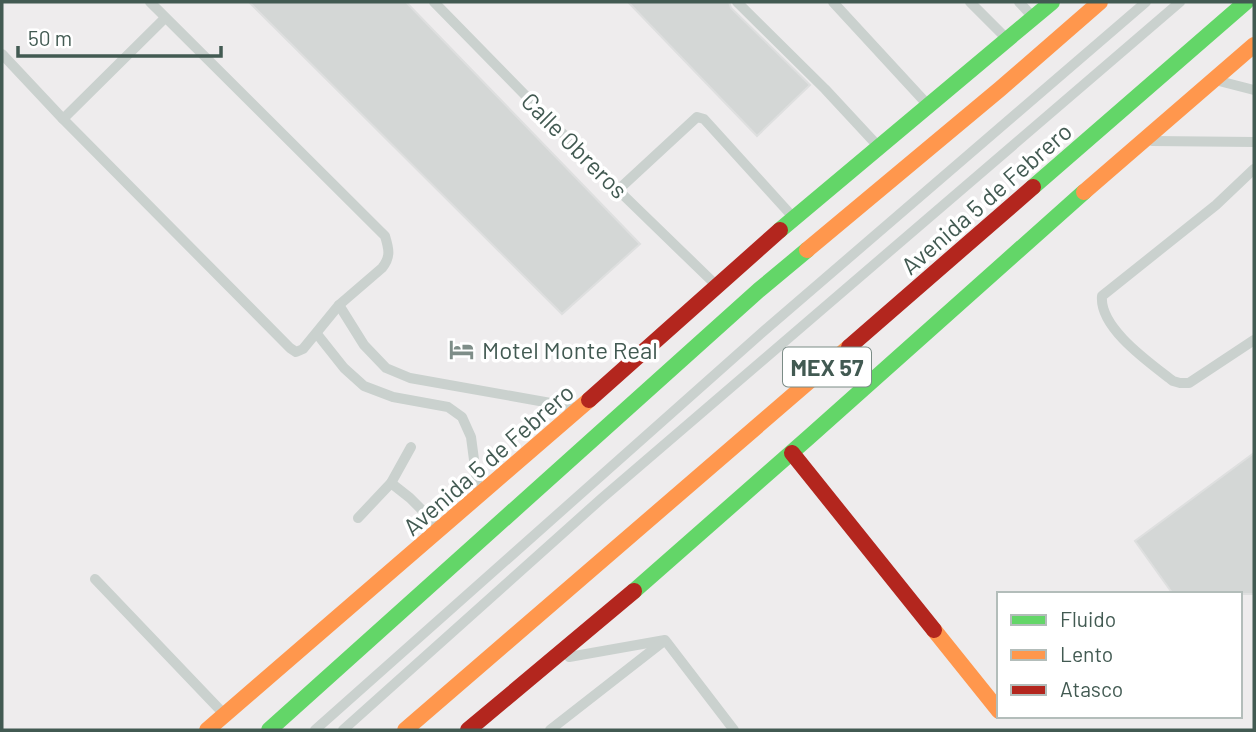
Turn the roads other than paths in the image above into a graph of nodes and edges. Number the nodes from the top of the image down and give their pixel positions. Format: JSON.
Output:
{"nodes":[{"id":1,"x":150,"y":2,"type":"edge"},
{"id":2,"x":434,"y":2,"type":"edge"},
{"id":3,"x":737,"y":2,"type":"edge"},
{"id":4,"x":833,"y":2,"type":"edge"},
{"id":5,"x":970,"y":2,"type":"edge"},
{"id":6,"x":1018,"y":2,"type":"edge"},
{"id":7,"x":1052,"y":2,"type":"edge"},
{"id":8,"x":1100,"y":2,"type":"edge"},
{"id":9,"x":1146,"y":2,"type":"edge"},
{"id":10,"x":1180,"y":2,"type":"edge"},
{"id":11,"x":1246,"y":2,"type":"edge"},
{"id":12,"x":1033,"y":17,"type":"junction"},
{"id":13,"x":165,"y":18,"type":"junction"},
{"id":14,"x":1008,"y":39,"type":"junction"},
{"id":15,"x":1254,"y":45,"type":"edge"},
{"id":16,"x":2,"y":54,"type":"edge"},
{"id":17,"x":1213,"y":80,"type":"junction"},
{"id":18,"x":1254,"y":90,"type":"edge"},
{"id":19,"x":929,"y":106,"type":"junction"},
{"id":20,"x":64,"y":119,"type":"junction"},
{"id":21,"x":1142,"y":140,"type":"junction"},
{"id":22,"x":1254,"y":142,"type":"edge"},
{"id":23,"x":879,"y":148,"type":"junction"},
{"id":24,"x":1254,"y":169,"type":"edge"},
{"id":25,"x":618,"y":190,"type":"junction"},
{"id":26,"x":794,"y":218,"type":"junction"},
{"id":27,"x":717,"y":286,"type":"junction"},
{"id":28,"x":340,"y":305,"type":"junction"},
{"id":29,"x":317,"y":334,"type":"junction"},
{"id":30,"x":1254,"y":340,"type":"edge"},
{"id":31,"x":581,"y":408,"type":"junction"},
{"id":32,"x":411,"y":447,"type":"dead end"},
{"id":33,"x":792,"y":453,"type":"junction"},
{"id":34,"x":391,"y":483,"type":"junction"},
{"id":35,"x":479,"y":497,"type":"junction"},
{"id":36,"x":358,"y":518,"type":"dead end"},
{"id":37,"x":441,"y":529,"type":"junction"},
{"id":38,"x":95,"y":579,"type":"dead end"},
{"id":39,"x":665,"y":640,"type":"junction"},
{"id":40,"x":555,"y":660,"type":"junction"},
{"id":41,"x":997,"y":709,"type":"edge"},
{"id":42,"x":225,"y":715,"type":"junction"},
{"id":43,"x":207,"y":730,"type":"edge"},
{"id":44,"x":269,"y":730,"type":"edge"},
{"id":45,"x":315,"y":730,"type":"edge"},
{"id":46,"x":343,"y":730,"type":"edge"},
{"id":47,"x":405,"y":730,"type":"edge"},
{"id":48,"x":468,"y":730,"type":"edge"},
{"id":49,"x":550,"y":730,"type":"edge"},
{"id":50,"x":734,"y":730,"type":"edge"}],
"edges":[{"from":1,"to":13,"type":"lane"},
{"from":2,"to":25,"type":"lane","name":"Calle Obreros"},
{"from":3,"to":23,"type":"lane"},
{"from":4,"to":19,"type":"lane"},
{"from":5,"to":14,"type":"lane"},
{"from":6,"to":12,"type":"lane"},
{"from":7,"to":12,"type":"main road","name":"Avenida 5 de Febrero"},
{"from":8,"to":44,"type":"main road"},
{"from":9,"to":45,"type":"lane"},
{"from":10,"to":46,"type":"lane"},
{"from":11,"to":47,"type":"main road","name":"Avenida 5 de Febrero","number":"MEX 57"},
{"from":12,"to":14,"type":"main road","name":"Avenida 5 de Febrero"},
{"from":13,"to":20,"type":"lane"},
{"from":13,"to":28,"type":"lane"},
{"from":14,"to":19,"type":"main road","name":"Avenida 5 de Febrero"},
{"from":15,"to":17,"type":"main road"},
{"from":16,"to":20,"type":"lane"},
{"from":17,"to":18,"type":"lane"},
{"from":17,"to":21,"type":"main road"},
{"from":19,"to":23,"type":"main road","name":"Avenida 5 de Febrero"},
{"from":20,"to":29,"type":"lane"},
{"from":21,"to":22,"type":"lane"},
{"from":21,"to":33,"type":"main road"},
{"from":23,"to":26,"type":"main road","name":"Avenida 5 de Febrero"},
{"from":24,"to":30,"type":"lane"},
{"from":25,"to":26,"type":"lane"},
{"from":25,"to":27,"type":"lane","name":"Calle Obreros"},
{"from":26,"to":27,"type":"main road","name":"Avenida 5 de Febrero"},
{"from":27,"to":31,"type":"main road","name":"Avenida 5 de Febrero"},
{"from":28,"to":29,"type":"lane"},
{"from":28,"to":31,"type":"lane"},
{"from":29,"to":35,"type":"lane"},
{"from":31,"to":35,"type":"main road","name":"Avenida 5 de Febrero"},
{"from":32,"to":34,"type":"lane"},
{"from":33,"to":40,"type":"main road"},
{"from":33,"to":41,"type":"main road"},
{"from":34,"to":36,"type":"lane"},
{"from":34,"to":37,"type":"lane"},
{"from":35,"to":37,"type":"main road","name":"Avenida 5 de Febrero"},
{"from":37,"to":42,"type":"main road","name":"Avenida 5 de Febrero"},
{"from":38,"to":42,"type":"lane"},
{"from":39,"to":40,"type":"lane"},
{"from":39,"to":49,"type":"lane"},
{"from":39,"to":50,"type":"lane"},
{"from":40,"to":48,"type":"main road"},
{"from":42,"to":43,"type":"main road","name":"Avenida 5 de Febrero"}]}
